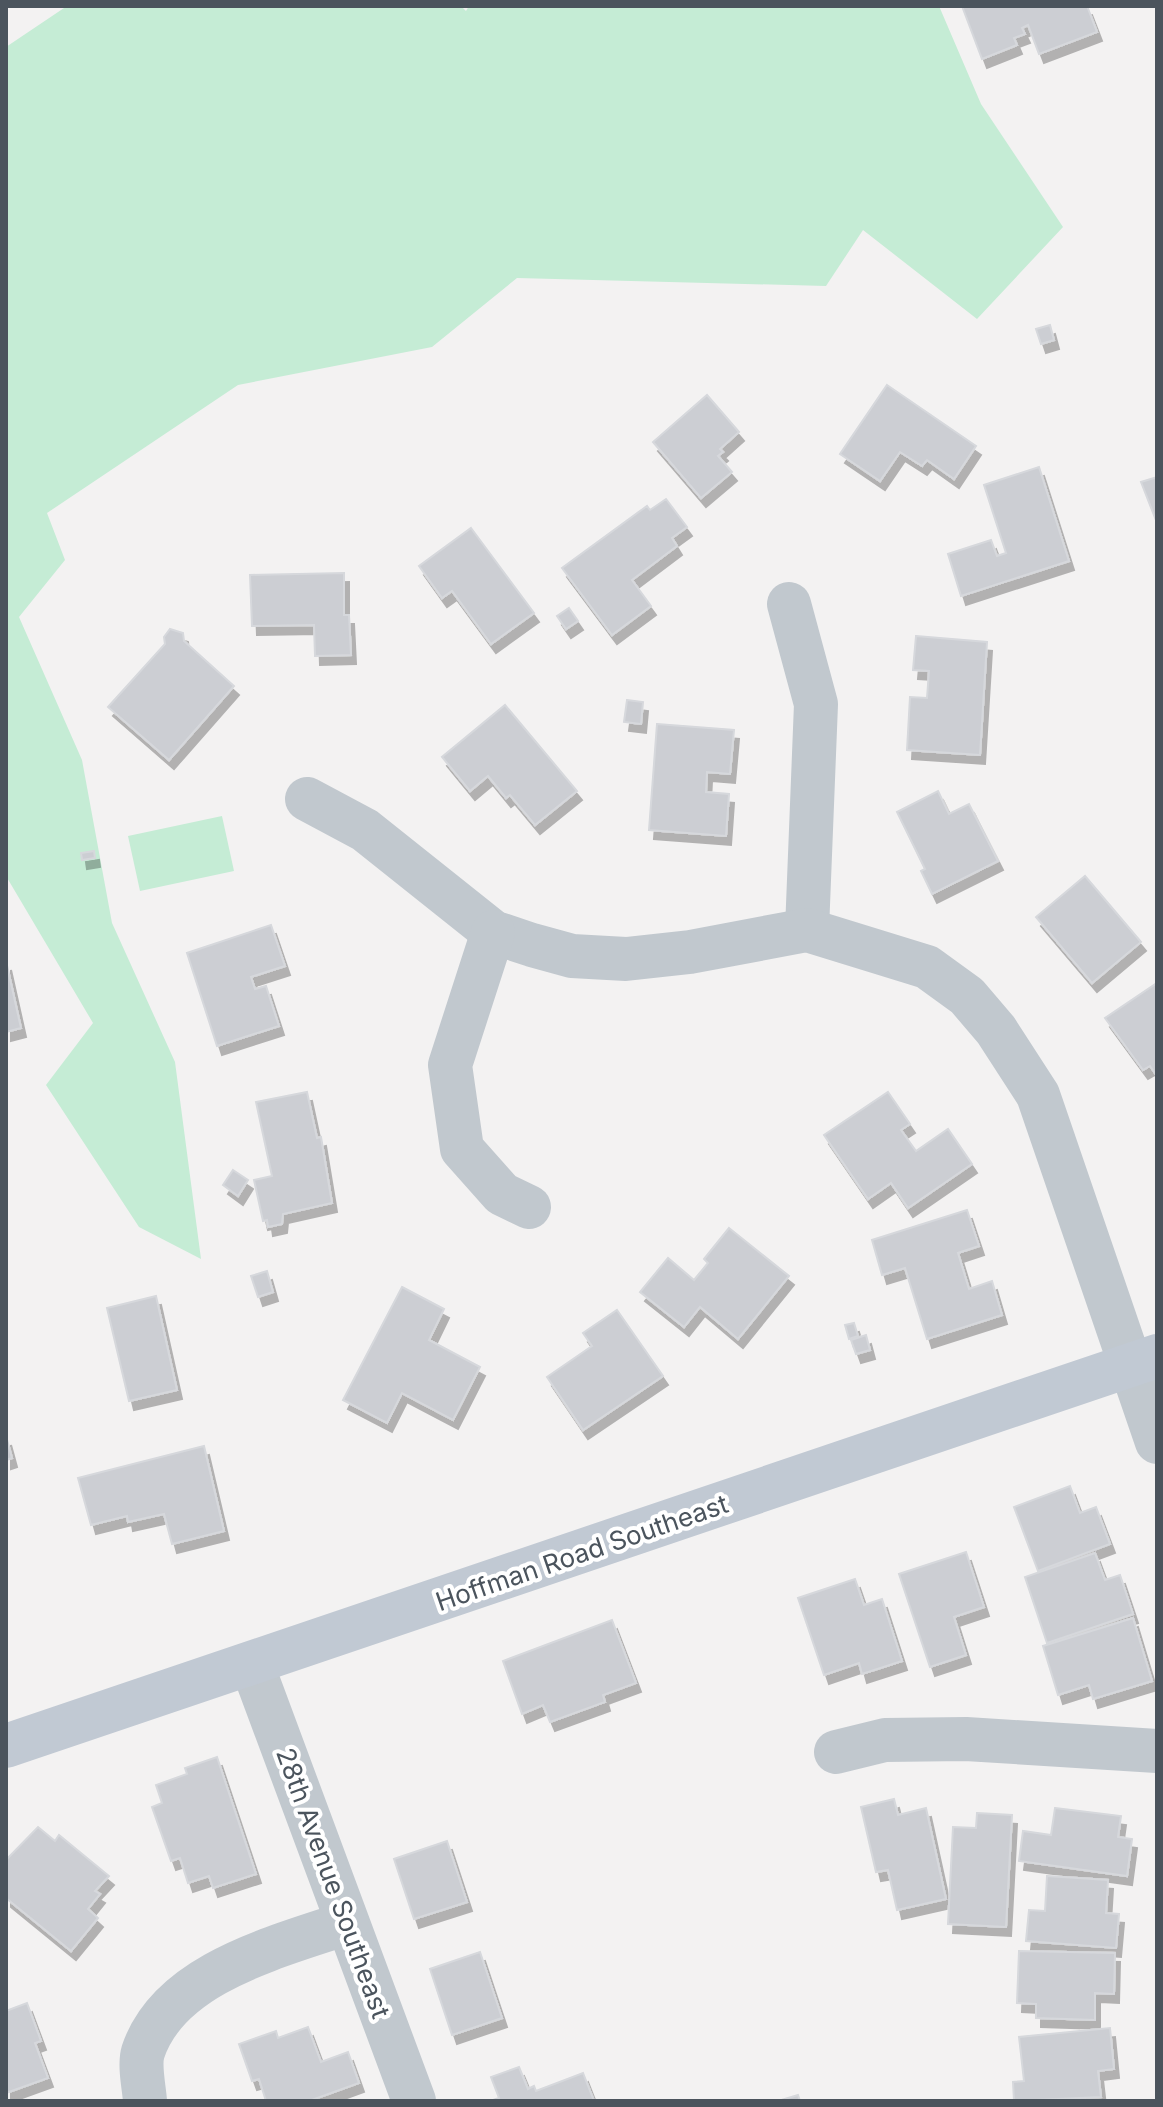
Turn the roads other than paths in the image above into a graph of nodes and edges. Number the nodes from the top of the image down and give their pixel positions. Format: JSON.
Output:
{"nodes":[{"id":1,"x":789,"y":604,"type":"dead end"},
{"id":2,"x":307,"y":799,"type":"dead end"},
{"id":3,"x":807,"y":930,"type":"junction"},
{"id":4,"x":493,"y":932,"type":"junction"},
{"id":5,"x":529,"y":1207,"type":"dead end"},
{"id":6,"x":1144,"y":1360,"type":"edge"},
{"id":7,"x":1157,"y":1442,"type":"edge"},
{"id":8,"x":252,"y":1665,"type":"junction"},
{"id":9,"x":6,"y":1746,"type":"edge"},
{"id":10,"x":1157,"y":1751,"type":"edge"},
{"id":11,"x":836,"y":1752,"type":"dead end"},
{"id":12,"x":347,"y":1923,"type":"junction"},
{"id":13,"x":145,"y":2101,"type":"edge"},
{"id":14,"x":414,"y":2101,"type":"edge"}],
"edges":[{"from":1,"to":3,"type":"street"},
{"from":2,"to":4,"type":"street"},
{"from":3,"to":4,"type":"street"},
{"from":3,"to":6,"type":"street"},
{"from":4,"to":5,"type":"street"},
{"from":6,"to":7,"type":"street"},
{"from":6,"to":8,"type":"street","name":"Hoffman Road Southeast"},
{"from":8,"to":9,"type":"street","name":"Hoffman Road Southeast"},
{"from":8,"to":12,"type":"street","name":"28th Avenue Southeast"},
{"from":10,"to":11,"type":"street"},
{"from":12,"to":13,"type":"street"},
{"from":12,"to":14,"type":"street","name":"28th Avenue Southeast"}]}
